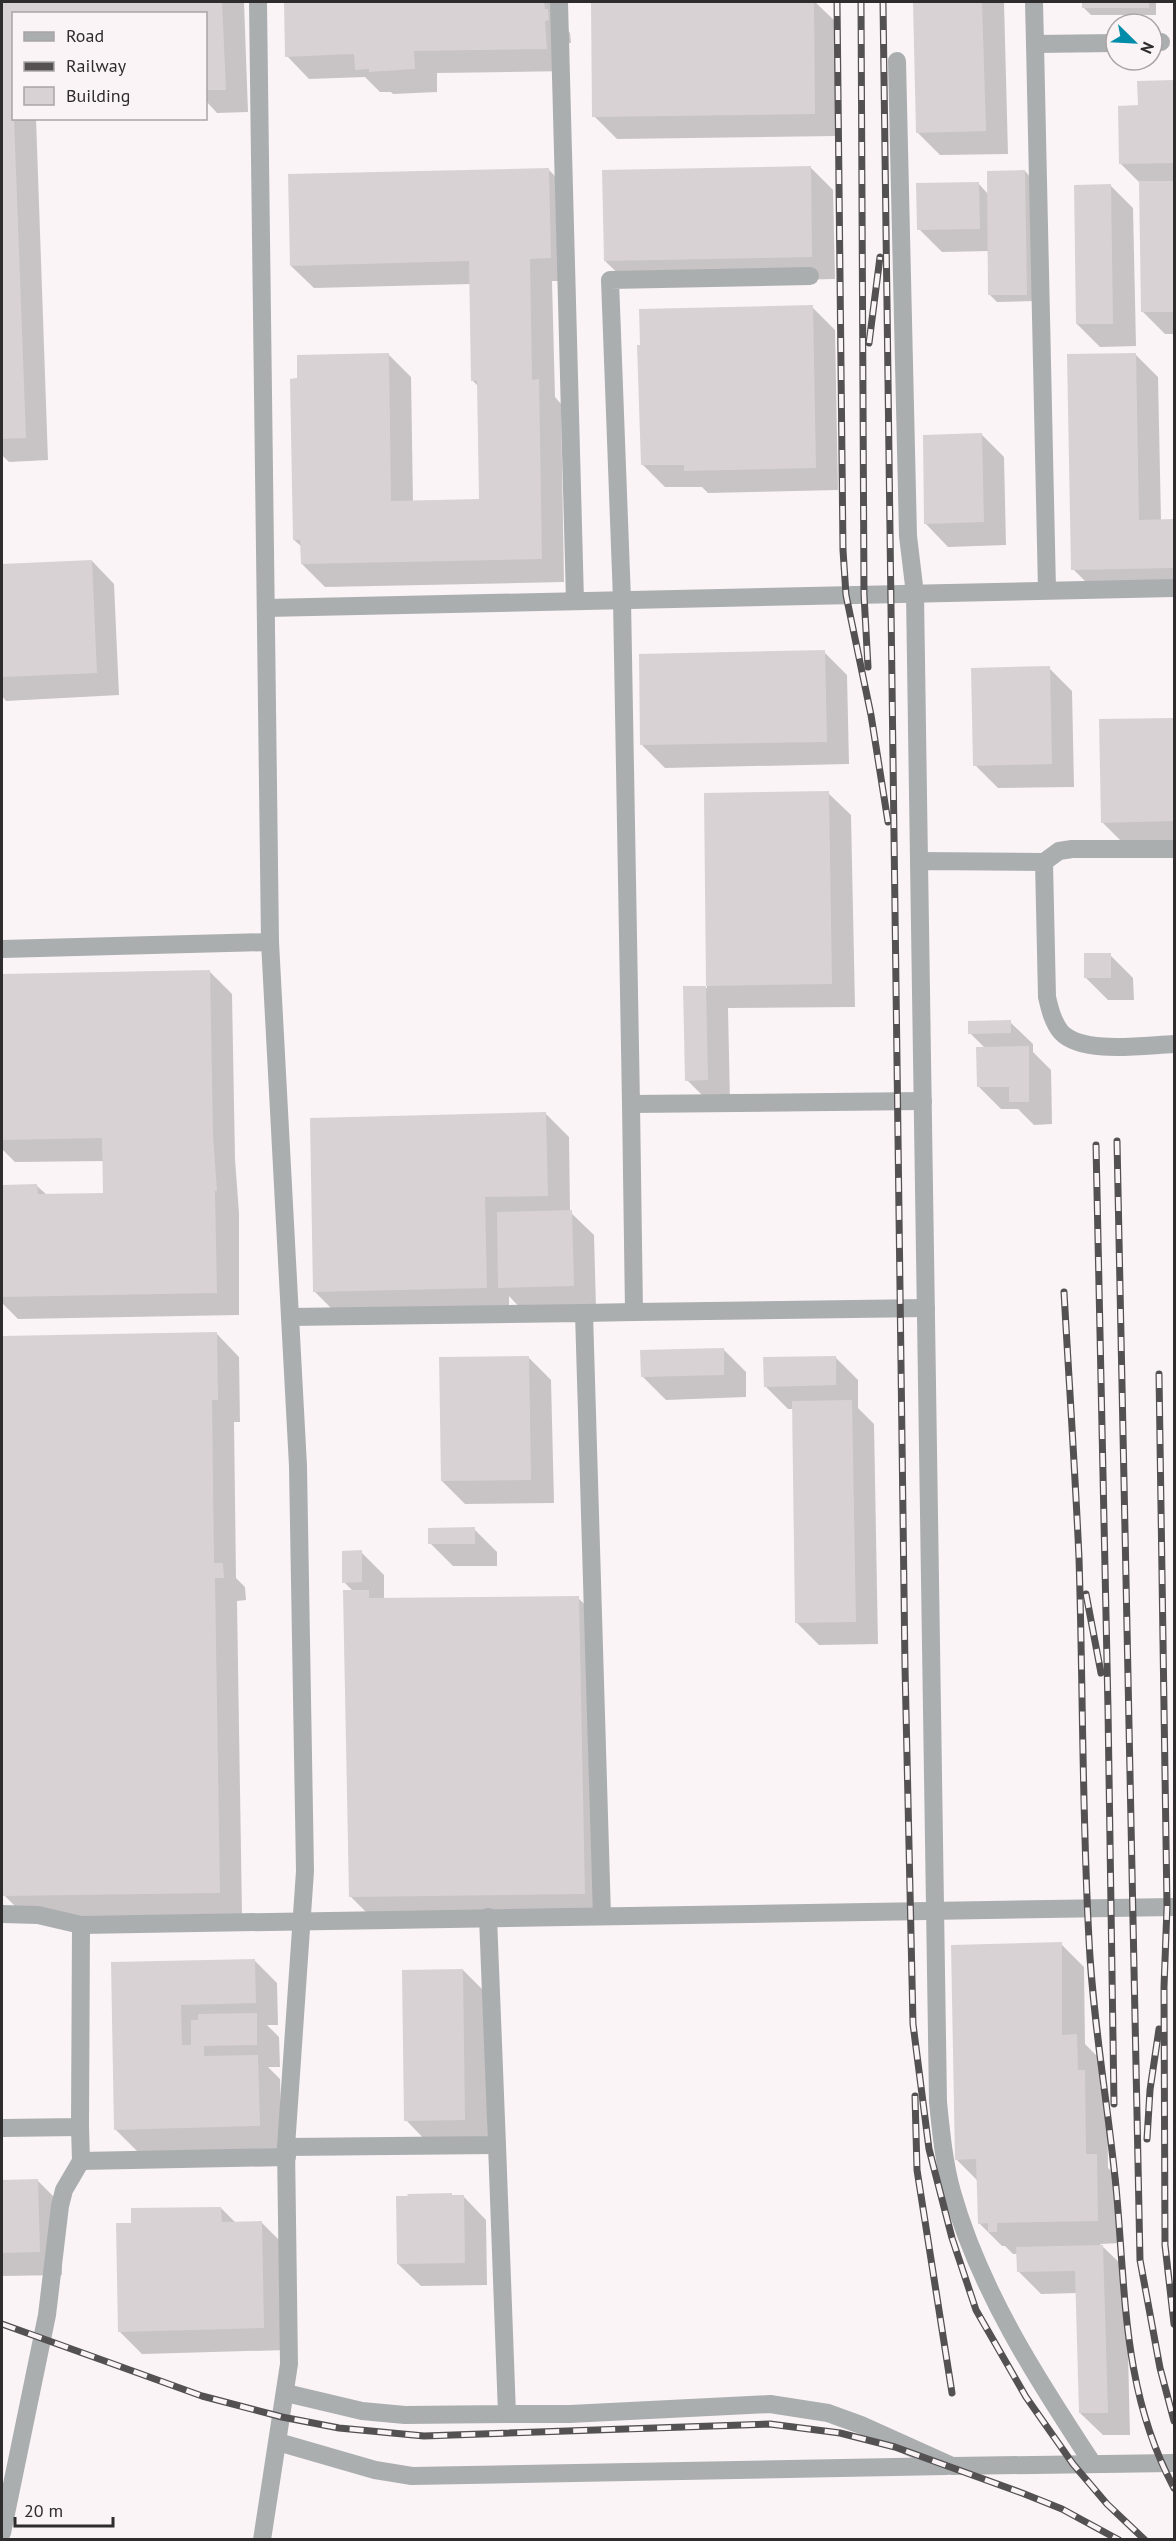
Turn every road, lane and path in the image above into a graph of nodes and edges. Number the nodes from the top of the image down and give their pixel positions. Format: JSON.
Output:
{"nodes":[{"id":1,"x":258,"y":2,"type":"edge"},
{"id":2,"x":560,"y":2,"type":"edge"},
{"id":3,"x":1034,"y":2,"type":"edge"},
{"id":4,"x":1104,"y":43,"type":"edge"},
{"id":5,"x":1035,"y":44,"type":"junction"},
{"id":6,"x":897,"y":61,"type":"dead end"},
{"id":7,"x":810,"y":276,"type":"dead end"},
{"id":8,"x":1174,"y":588,"type":"edge"},
{"id":9,"x":1047,"y":591,"type":"junction"},
{"id":10,"x":915,"y":594,"type":"junction"},
{"id":11,"x":622,"y":600,"type":"junction"},
{"id":12,"x":575,"y":601,"type":"junction"},
{"id":13,"x":266,"y":608,"type":"junction"},
{"id":14,"x":1174,"y":849,"type":"edge"},
{"id":15,"x":919,"y":861,"type":"junction"},
{"id":16,"x":1044,"y":862,"type":"junction"},
{"id":17,"x":270,"y":942,"type":"junction"},
{"id":18,"x":2,"y":949,"type":"edge"},
{"id":19,"x":1174,"y":1044,"type":"edge"},
{"id":20,"x":923,"y":1101,"type":"junction"},
{"id":21,"x":631,"y":1104,"type":"junction"},
{"id":22,"x":926,"y":1308,"type":"junction"},
{"id":23,"x":634,"y":1312,"type":"junction"},
{"id":24,"x":584,"y":1313,"type":"junction"},
{"id":25,"x":290,"y":1317,"type":"junction"},
{"id":26,"x":1174,"y":1907,"type":"edge"},
{"id":27,"x":935,"y":1910,"type":"junction"},
{"id":28,"x":2,"y":1914,"type":"edge"},
{"id":29,"x":602,"y":1916,"type":"junction"},
{"id":30,"x":488,"y":1917,"type":"junction"},
{"id":31,"x":301,"y":1920,"type":"junction"},
{"id":32,"x":81,"y":1925,"type":"junction"},
{"id":33,"x":80,"y":2127,"type":"junction"},
{"id":34,"x":2,"y":2128,"type":"edge"},
{"id":35,"x":497,"y":2145,"type":"junction"},
{"id":36,"x":287,"y":2152,"type":"junction"},
{"id":37,"x":81,"y":2161,"type":"junction"},
{"id":38,"x":286,"y":2393,"type":"junction"},
{"id":39,"x":507,"y":2414,"type":"junction"},
{"id":40,"x":278,"y":2442,"type":"junction"},
{"id":41,"x":1174,"y":2463,"type":"edge"},
{"id":42,"x":1093,"y":2464,"type":"junction"},
{"id":43,"x":952,"y":2466,"type":"junction"},
{"id":44,"x":2,"y":2533,"type":"edge"},
{"id":45,"x":262,"y":2540,"type":"edge"}],
"edges":[{"from":1,"to":13,"type":"lane"},
{"from":2,"to":12,"type":"lane"},
{"from":3,"to":5,"type":"lane"},
{"from":4,"to":5,"type":"lane"},
{"from":5,"to":9,"type":"lane"},
{"from":6,"to":10,"type":"lane"},
{"from":7,"to":11,"type":"lane"},
{"from":8,"to":9,"type":"lane"},
{"from":9,"to":10,"type":"lane"},
{"from":10,"to":11,"type":"lane"},
{"from":10,"to":15,"type":"lane"},
{"from":11,"to":12,"type":"lane"},
{"from":11,"to":21,"type":"lane"},
{"from":12,"to":13,"type":"lane"},
{"from":13,"to":17,"type":"lane"},
{"from":14,"to":16,"type":"lane"},
{"from":15,"to":16,"type":"lane"},
{"from":15,"to":20,"type":"lane"},
{"from":16,"to":19,"type":"lane"},
{"from":17,"to":18,"type":"lane"},
{"from":17,"to":25,"type":"lane"},
{"from":20,"to":21,"type":"lane"},
{"from":20,"to":22,"type":"lane"},
{"from":21,"to":23,"type":"lane"},
{"from":22,"to":23,"type":"lane"},
{"from":22,"to":27,"type":"lane"},
{"from":23,"to":24,"type":"lane"},
{"from":24,"to":25,"type":"lane"},
{"from":24,"to":29,"type":"lane"},
{"from":25,"to":31,"type":"lane"},
{"from":26,"to":27,"type":"lane"},
{"from":27,"to":29,"type":"lane"},
{"from":27,"to":42,"type":"lane"},
{"from":28,"to":32,"type":"lane"},
{"from":29,"to":30,"type":"lane"},
{"from":30,"to":31,"type":"lane"},
{"from":30,"to":35,"type":"lane"},
{"from":31,"to":32,"type":"lane"},
{"from":31,"to":36,"type":"lane"},
{"from":32,"to":33,"type":"lane"},
{"from":33,"to":34,"type":"lane"},
{"from":33,"to":37,"type":"lane"},
{"from":35,"to":36,"type":"lane"},
{"from":35,"to":39,"type":"lane"},
{"from":36,"to":37,"type":"lane"},
{"from":36,"to":38,"type":"lane"},
{"from":37,"to":44,"type":"lane"},
{"from":38,"to":39,"type":"lane"},
{"from":38,"to":40,"type":"lane"},
{"from":39,"to":43,"type":"lane"},
{"from":40,"to":43,"type":"lane"},
{"from":40,"to":45,"type":"lane"},
{"from":41,"to":42,"type":"lane"},
{"from":42,"to":43,"type":"lane"}]}
